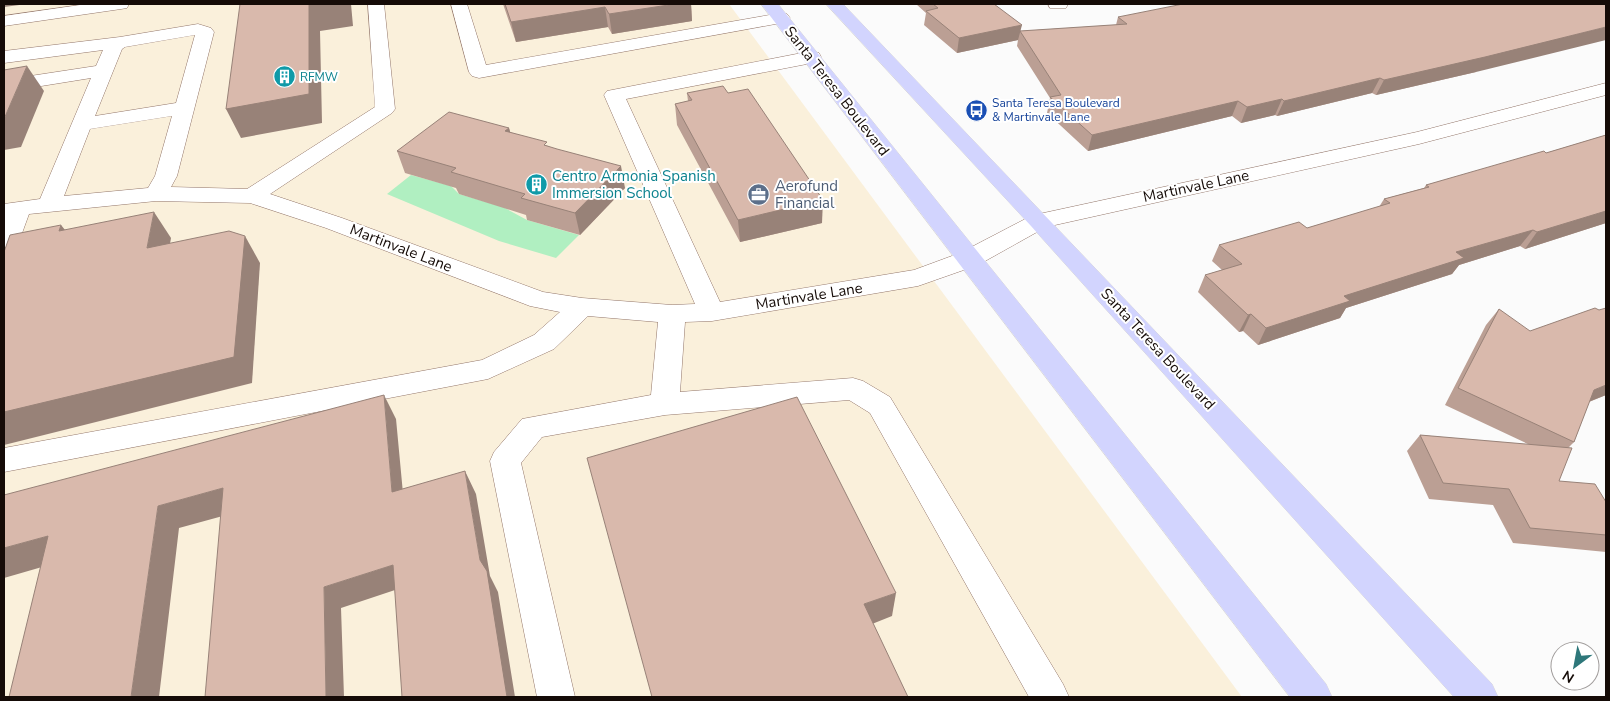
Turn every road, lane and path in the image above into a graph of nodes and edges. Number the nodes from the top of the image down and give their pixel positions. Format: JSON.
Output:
{"nodes":[{"id":1,"x":121,"y":4,"type":"edge"},
{"id":2,"x":376,"y":4,"type":"edge"},
{"id":3,"x":459,"y":4,"type":"edge"},
{"id":4,"x":834,"y":4,"type":"edge"},
{"id":5,"x":1056,"y":4,"type":"edge"},
{"id":6,"x":1060,"y":4,"type":"edge"},
{"id":7,"x":775,"y":11,"type":"edge"},
{"id":8,"x":4,"y":21,"type":"edge"},
{"id":9,"x":120,"y":42,"type":"junction"},
{"id":10,"x":4,"y":56,"type":"edge"},
{"id":11,"x":812,"y":57,"type":"junction"},
{"id":12,"x":104,"y":70,"type":"junction"},
{"id":13,"x":4,"y":86,"type":"edge"},
{"id":14,"x":1606,"y":89,"type":"edge"},
{"id":15,"x":184,"y":108,"type":"junction"},
{"id":16,"x":81,"y":124,"type":"junction"},
{"id":17,"x":156,"y":194,"type":"junction"},
{"id":18,"x":252,"y":196,"type":"junction"},
{"id":19,"x":50,"y":204,"type":"junction"},
{"id":20,"x":12,"y":210,"type":"edge"},
{"id":21,"x":1039,"y":221,"type":"junction"},
{"id":22,"x":4,"y":252,"type":"edge"},
{"id":23,"x":970,"y":259,"type":"junction"},
{"id":24,"x":582,"y":307,"type":"junction"},
{"id":25,"x":712,"y":312,"type":"junction"},
{"id":26,"x":672,"y":314,"type":"junction"},
{"id":27,"x":665,"y":404,"type":"junction"},
{"id":28,"x":4,"y":460,"type":"edge"},
{"id":29,"x":556,"y":697,"type":"edge"},
{"id":30,"x":1050,"y":697,"type":"edge"},
{"id":31,"x":1313,"y":697,"type":"edge"},
{"id":32,"x":1479,"y":697,"type":"edge"}],
"edges":[{"from":1,"to":8,"type":"street"},
{"from":2,"to":18,"type":"street"},
{"from":3,"to":7,"type":"street"},
{"from":4,"to":21,"type":"main road","name":"Santa Teresa Boulevard"},
{"from":5,"to":6,"type":"street"},
{"from":7,"to":11,"type":"main road","name":"Santa Teresa Boulevard"},
{"from":9,"to":10,"type":"street"},
{"from":9,"to":12,"type":"street"},
{"from":9,"to":15,"type":"street"},
{"from":11,"to":23,"type":"main road","name":"Santa Teresa Boulevard"},
{"from":11,"to":25,"type":"street"},
{"from":12,"to":13,"type":"street"},
{"from":12,"to":16,"type":"street"},
{"from":14,"to":21,"type":"street","name":"Martinvale Lane"},
{"from":15,"to":16,"type":"street"},
{"from":15,"to":17,"type":"street"},
{"from":16,"to":19,"type":"street"},
{"from":17,"to":18,"type":"street","name":"Martinvale Lane"},
{"from":17,"to":19,"type":"street","name":"Martinvale Lane"},
{"from":18,"to":24,"type":"street","name":"Martinvale Lane"},
{"from":19,"to":20,"type":"street","name":"Martinvale Lane"},
{"from":20,"to":22,"type":"street"},
{"from":21,"to":23,"type":"street","name":"Martinvale Lane"},
{"from":21,"to":32,"type":"main road","name":"Santa Teresa Boulevard"},
{"from":23,"to":25,"type":"street","name":"Martinvale Lane"},
{"from":23,"to":31,"type":"main road","name":"Santa Teresa Boulevard"},
{"from":24,"to":26,"type":"street","name":"Martinvale Lane"},
{"from":24,"to":28,"type":"street"},
{"from":25,"to":26,"type":"street","name":"Martinvale Lane"},
{"from":26,"to":27,"type":"street"},
{"from":27,"to":29,"type":"street"},
{"from":27,"to":30,"type":"street"}]}
